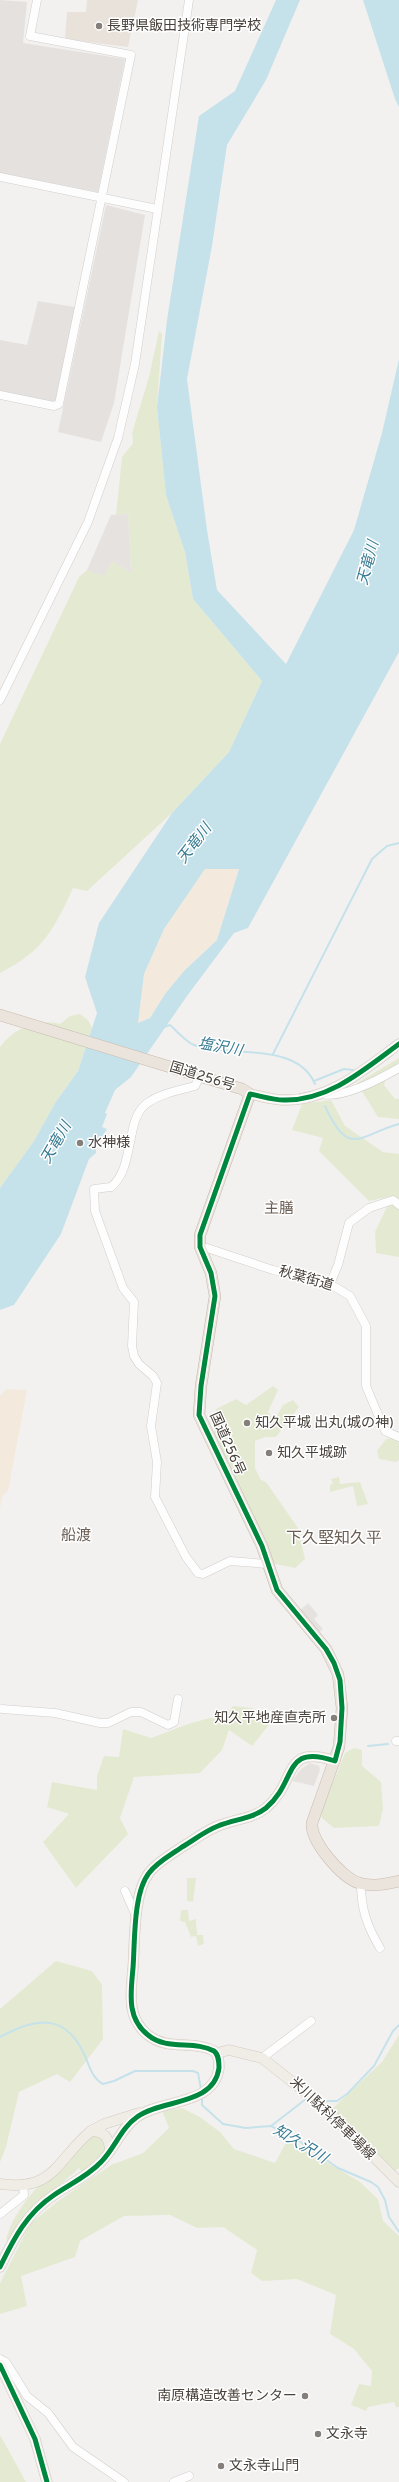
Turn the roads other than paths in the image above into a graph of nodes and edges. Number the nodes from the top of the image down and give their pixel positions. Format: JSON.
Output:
{"nodes":[{"id":1,"x":37,"y":0,"type":"edge"},
{"id":2,"x":189,"y":0,"type":"edge"},
{"id":3,"x":0,"y":177,"type":"edge"},
{"id":4,"x":102,"y":199,"type":"junction"},
{"id":5,"x":157,"y":209,"type":"junction"},
{"id":6,"x":0,"y":396,"type":"edge"},
{"id":7,"x":0,"y":700,"type":"edge"},
{"id":8,"x":0,"y":1014,"type":"edge"},
{"id":9,"x":399,"y":1044,"type":"edge"},
{"id":10,"x":399,"y":1068,"type":"edge"},
{"id":11,"x":200,"y":1076,"type":"junction"},
{"id":12,"x":250,"y":1094,"type":"junction"},
{"id":13,"x":322,"y":1094,"type":"junction"},
{"id":14,"x":399,"y":1205,"type":"edge"},
{"id":15,"x":201,"y":1249,"type":"junction"},
{"id":16,"x":330,"y":1284,"type":"junction"},
{"id":17,"x":399,"y":1437,"type":"edge"},
{"id":18,"x":267,"y":1564,"type":"junction"},
{"id":19,"x":178,"y":1699,"type":"dead end"},
{"id":20,"x":2,"y":1709,"type":"dead end"},
{"id":21,"x":335,"y":1761,"type":"junction"},
{"id":22,"x":399,"y":1881,"type":"edge"},
{"id":23,"x":361,"y":1884,"type":"junction"},
{"id":24,"x":125,"y":1891,"type":"dead end"},
{"id":25,"x":137,"y":1917,"type":"junction"},
{"id":26,"x":380,"y":1948,"type":"dead end"},
{"id":27,"x":311,"y":2021,"type":"dead end"},
{"id":28,"x":217,"y":2053,"type":"junction"},
{"id":29,"x":262,"y":2058,"type":"junction"},
{"id":30,"x":146,"y":2112,"type":"junction"},
{"id":31,"x":91,"y":2131,"type":"junction"},
{"id":32,"x":110,"y":2150,"type":"junction"},
{"id":33,"x":399,"y":2182,"type":"edge"},
{"id":34,"x":0,"y":2184,"type":"edge"},
{"id":35,"x":23,"y":2185,"type":"junction"},
{"id":36,"x":0,"y":2214,"type":"edge"},
{"id":37,"x":0,"y":2267,"type":"edge"},
{"id":38,"x":0,"y":2359,"type":"edge"},
{"id":39,"x":0,"y":2365,"type":"edge"},
{"id":40,"x":189,"y":2476,"type":"dead end"},
{"id":41,"x":123,"y":2481,"type":"edge"},
{"id":42,"x":47,"y":2482,"type":"edge"},
{"id":43,"x":131,"y":2482,"type":"edge"},
{"id":44,"x":174,"y":2482,"type":"edge"}],
"edges":[{"from":1,"to":4,"type":"street"},
{"from":2,"to":5,"type":"street"},
{"from":3,"to":4,"type":"street"},
{"from":4,"to":5,"type":"street"},
{"from":4,"to":6,"type":"street"},
{"from":5,"to":7,"type":"street"},
{"from":8,"to":11,"type":"highway","name":"国道256号"},
{"from":9,"to":13,"type":"main road"},
{"from":10,"to":13,"type":"street"},
{"from":11,"to":12,"type":"highway","name":"国道256号"},
{"from":11,"to":18,"type":"street"},
{"from":12,"to":13,"type":"main road"},
{"from":12,"to":15,"type":"highway","name":"国道256号"},
{"from":14,"to":16,"type":"street"},
{"from":15,"to":16,"type":"street","name":"秋葉街道"},
{"from":15,"to":18,"type":"highway","name":"国道256号"},
{"from":16,"to":17,"type":"street","name":"秋葉街道"},
{"from":18,"to":21,"type":"highway","name":"国道256号"},
{"from":19,"to":20,"type":"street"},
{"from":21,"to":23,"type":"highway","name":"国道256号"},
{"from":21,"to":25,"type":"main road"},
{"from":22,"to":23,"type":"highway"},
{"from":23,"to":26,"type":"street"},
{"from":24,"to":25,"type":"street"},
{"from":25,"to":28,"type":"main road"},
{"from":27,"to":29,"type":"street"},
{"from":28,"to":29,"type":"main road","name":"米川駄科停車場線"},
{"from":28,"to":30,"type":"main road"},
{"from":29,"to":33,"type":"main road","name":"米川駄科停車場線"},
{"from":30,"to":31,"type":"main road"},
{"from":30,"to":32,"type":"main road"},
{"from":31,"to":32,"type":"main road"},
{"from":31,"to":35,"type":"main road"},
{"from":32,"to":37,"type":"main road"},
{"from":34,"to":35,"type":"main road"},
{"from":35,"to":36,"type":"street"},
{"from":38,"to":41,"type":"street"},
{"from":39,"to":42,"type":"main road"},
{"from":40,"to":44,"type":"street"},
{"from":41,"to":43,"type":"street"}]}
